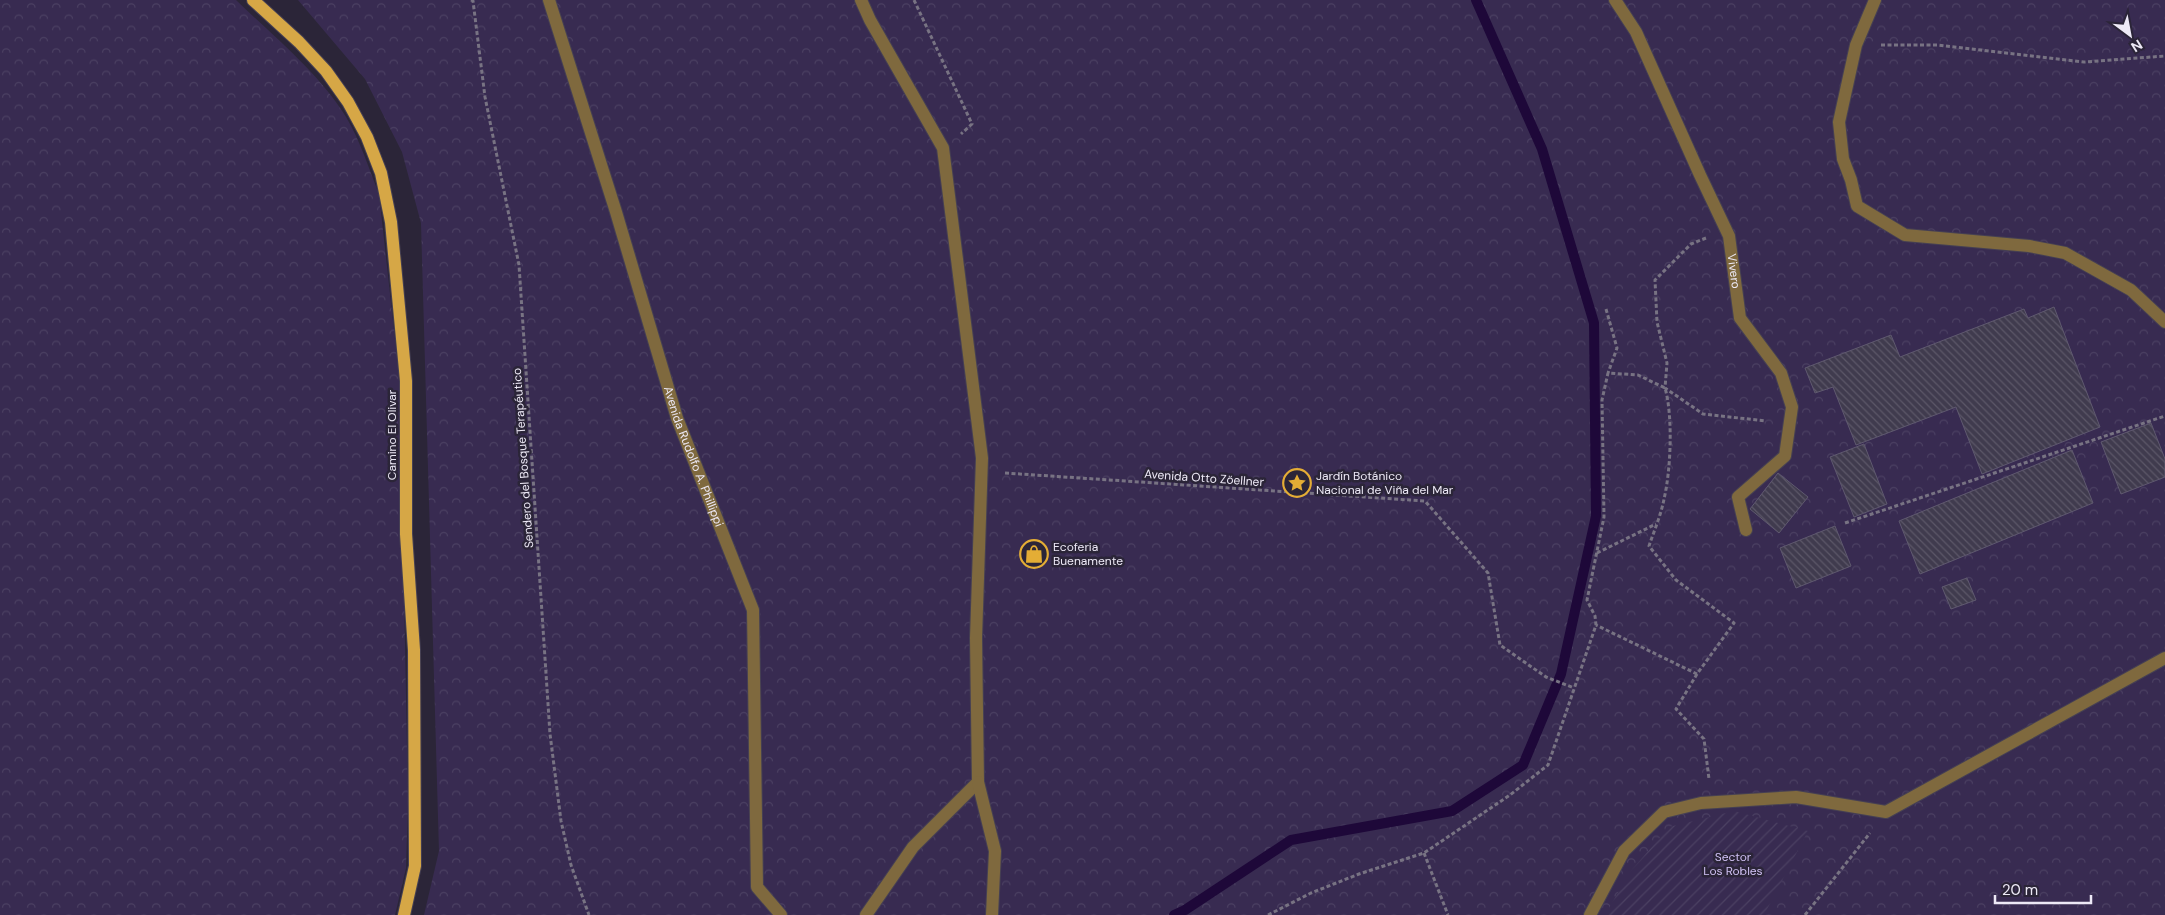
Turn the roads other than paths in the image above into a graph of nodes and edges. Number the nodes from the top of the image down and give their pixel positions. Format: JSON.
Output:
{"nodes":[{"id":1,"x":253,"y":0,"type":"edge"},
{"id":2,"x":549,"y":0,"type":"edge"},
{"id":3,"x":861,"y":0,"type":"edge"},
{"id":4,"x":1615,"y":0,"type":"edge"},
{"id":5,"x":1875,"y":0,"type":"edge"},
{"id":6,"x":2165,"y":322,"type":"edge"},
{"id":7,"x":1746,"y":530,"type":"dead end"},
{"id":8,"x":2165,"y":658,"type":"edge"},
{"id":9,"x":978,"y":782,"type":"junction"},
{"id":10,"x":404,"y":915,"type":"edge"},
{"id":11,"x":781,"y":915,"type":"edge"},
{"id":12,"x":866,"y":915,"type":"edge"},
{"id":13,"x":992,"y":915,"type":"edge"},
{"id":14,"x":1590,"y":915,"type":"edge"}],
"edges":[{"from":1,"to":10,"type":"main road","name":"Camino El Olivar"},
{"from":2,"to":11,"type":"lane","name":"Avenida Rudolfo A. Phillippi"},
{"from":3,"to":9,"type":"lane"},
{"from":4,"to":7,"type":"lane","name":"Vivero"},
{"from":5,"to":6,"type":"lane"},
{"from":8,"to":14,"type":"lane"},
{"from":9,"to":12,"type":"lane"},
{"from":9,"to":13,"type":"lane"}]}
